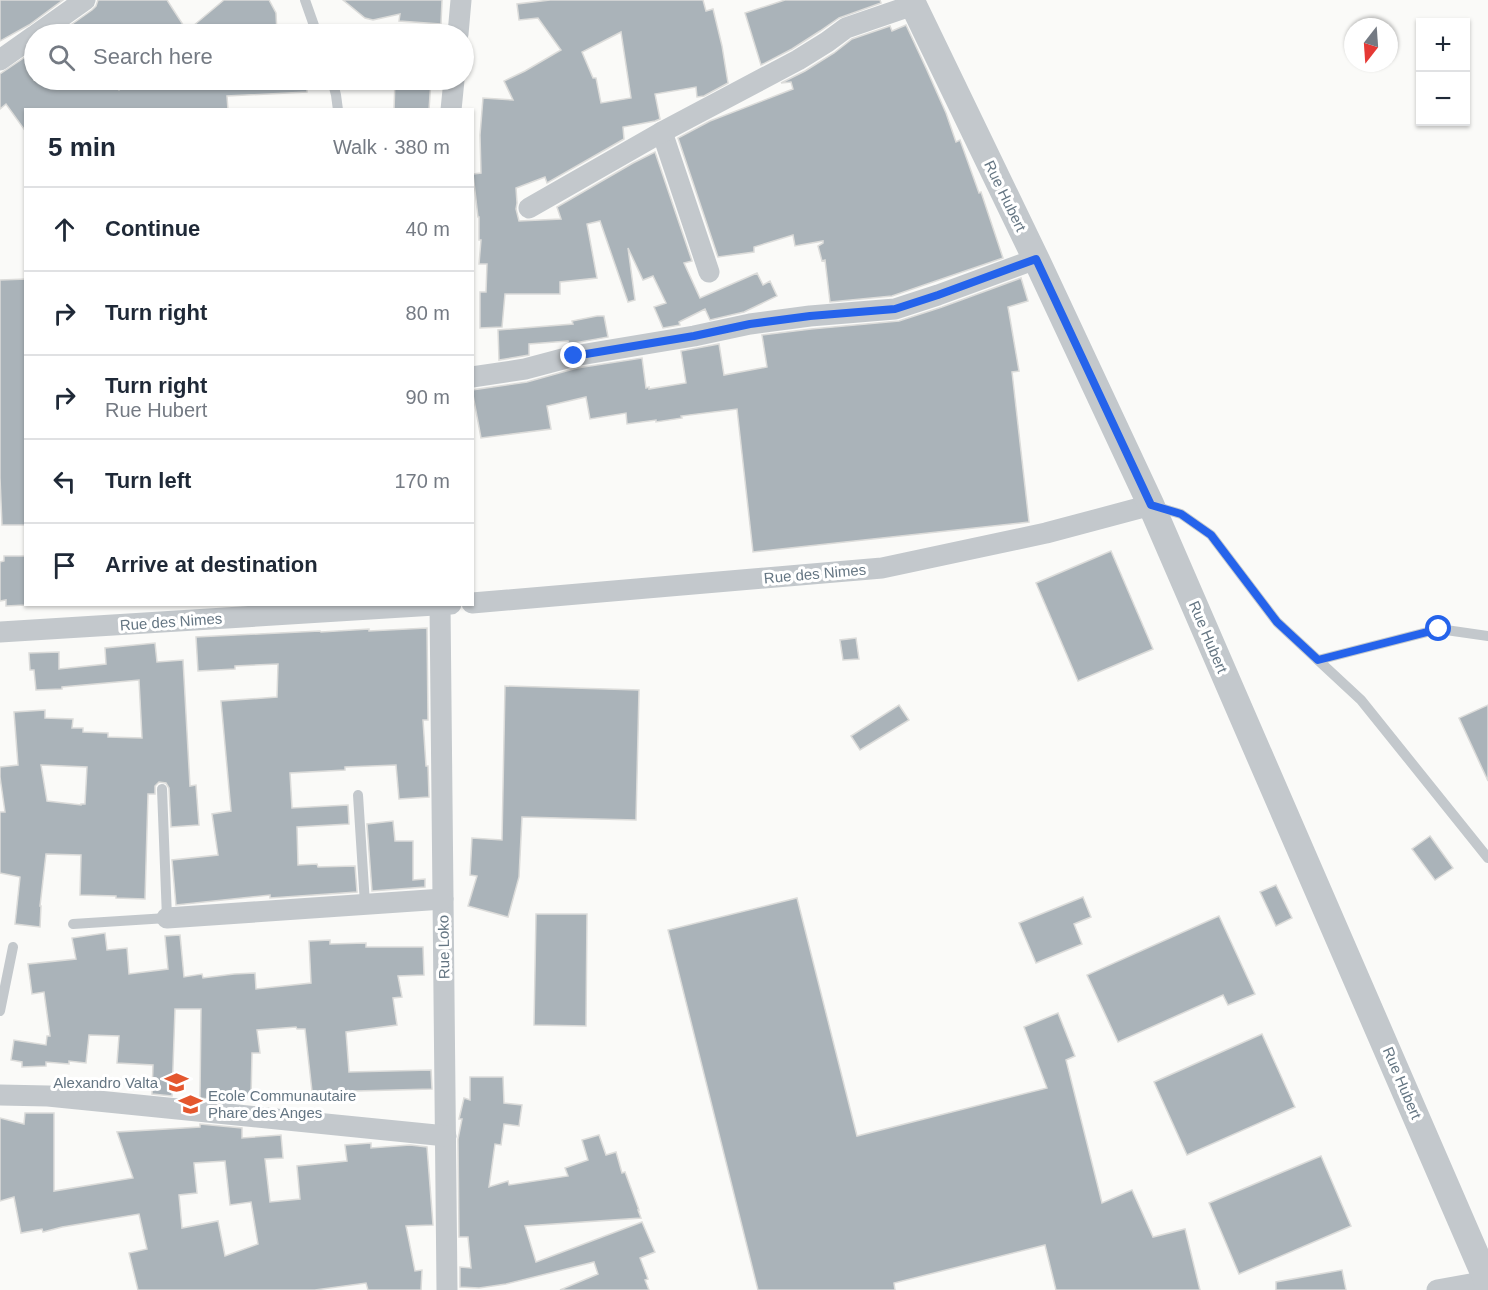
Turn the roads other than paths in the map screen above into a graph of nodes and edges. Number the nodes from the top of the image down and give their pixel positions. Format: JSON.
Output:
{"nodes":[{"id":1,"x":85,"y":0,"type":"edge"},
{"id":2,"x":305,"y":0,"type":"edge"},
{"id":3,"x":461,"y":0,"type":"edge"},
{"id":4,"x":912,"y":3,"type":"edge"},
{"id":5,"x":51,"y":24,"type":"edge"},
{"id":6,"x":313,"y":24,"type":"edge"},
{"id":7,"x":459,"y":24,"type":"edge"},
{"id":8,"x":24,"y":43,"type":"edge"},
{"id":9,"x":0,"y":60,"type":"edge"},
{"id":10,"x":335,"y":90,"type":"edge"},
{"id":11,"x":453,"y":90,"type":"edge"},
{"id":12,"x":338,"y":108,"type":"edge"},
{"id":13,"x":451,"y":108,"type":"edge"},
{"id":14,"x":662,"y":132,"type":"junction"},
{"id":15,"x":529,"y":208,"type":"dead end"},
{"id":16,"x":1036,"y":259,"type":"junction"},
{"id":17,"x":709,"y":272,"type":"dead end"},
{"id":18,"x":474,"y":377,"type":"edge"},
{"id":19,"x":1151,"y":505,"type":"junction"},
{"id":20,"x":474,"y":603,"type":"edge"},
{"id":21,"x":428,"y":606,"type":"edge"},
{"id":22,"x":444,"y":606,"type":"edge"},
{"id":23,"x":0,"y":633,"type":"edge"},
{"id":24,"x":1488,"y":636,"type":"edge"},
{"id":25,"x":1318,"y":660,"type":"junction"},
{"id":26,"x":162,"y":789,"type":"dead end"},
{"id":27,"x":358,"y":795,"type":"dead end"},
{"id":28,"x":1488,"y":858,"type":"edge"},
{"id":29,"x":443,"y":899,"type":"junction"},
{"id":30,"x":365,"y":904,"type":"junction"},
{"id":31,"x":167,"y":918,"type":"junction"},
{"id":32,"x":74,"y":924,"type":"dead end"},
{"id":33,"x":12,"y":946,"type":"dead end"},
{"id":34,"x":0,"y":1011,"type":"edge"},
{"id":35,"x":0,"y":1095,"type":"edge"},
{"id":36,"x":446,"y":1136,"type":"junction"},
{"id":37,"x":1488,"y":1282,"type":"edge"},
{"id":38,"x":447,"y":1290,"type":"edge"},
{"id":39,"x":1437,"y":1290,"type":"edge"}],
"edges":[{"from":1,"to":5,"type":"street"},
{"from":2,"to":6,"type":"lane"},
{"from":3,"to":7,"type":"street"},
{"from":4,"to":14,"type":"street"},
{"from":4,"to":16,"type":"street","name":"Rue Hubert"},
{"from":8,"to":9,"type":"street"},
{"from":10,"to":12,"type":"lane"},
{"from":11,"to":13,"type":"street"},
{"from":14,"to":15,"type":"street"},
{"from":14,"to":17,"type":"street"},
{"from":16,"to":18,"type":"street"},
{"from":16,"to":19,"type":"street","name":"Rue Hubert"},
{"from":19,"to":20,"type":"street","name":"Rue des Nimes"},
{"from":19,"to":25,"type":"lane"},
{"from":19,"to":37,"type":"street","name":"Rue Hubert"},
{"from":21,"to":23,"type":"street","name":"Rue des Nimes"},
{"from":22,"to":29,"type":"street","name":"Rue Loko"},
{"from":24,"to":25,"type":"lane"},
{"from":25,"to":28,"type":"lane"},
{"from":26,"to":31,"type":"lane"},
{"from":27,"to":30,"type":"lane"},
{"from":29,"to":30,"type":"street"},
{"from":29,"to":36,"type":"street","name":"Rue Loko"},
{"from":30,"to":31,"type":"street"},
{"from":31,"to":32,"type":"lane"},
{"from":33,"to":34,"type":"lane"},
{"from":35,"to":36,"type":"street"},
{"from":36,"to":38,"type":"street","name":"Rue Loko"},
{"from":37,"to":39,"type":"street"}]}
